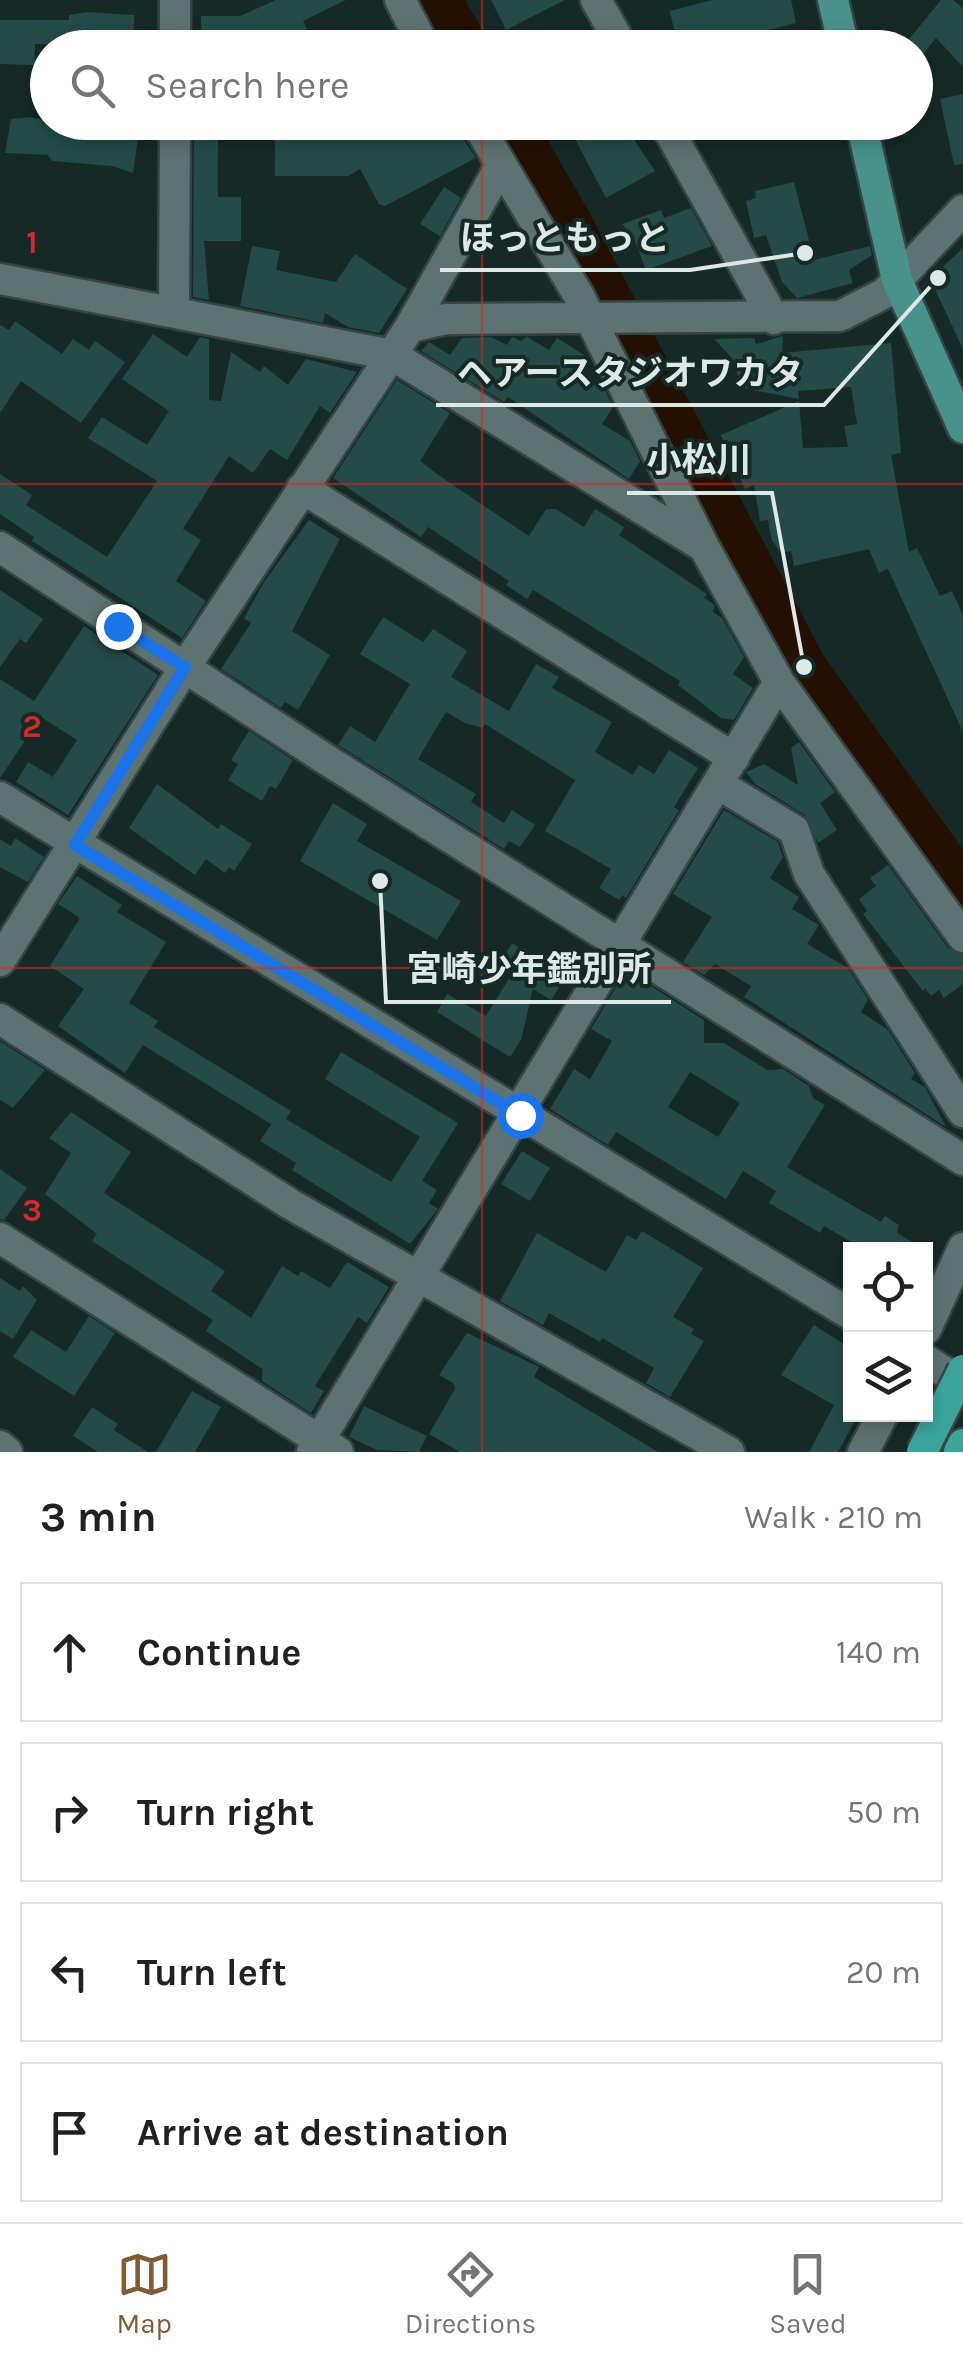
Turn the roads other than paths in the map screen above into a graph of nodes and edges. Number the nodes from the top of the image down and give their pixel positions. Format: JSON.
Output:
{"nodes":[{"id":1,"x":175,"y":0,"type":"edge"},
{"id":2,"x":400,"y":0,"type":"edge"},
{"id":3,"x":596,"y":0,"type":"edge"},
{"id":4,"x":833,"y":0,"type":"edge"},
{"id":5,"x":175,"y":30,"type":"edge"},
{"id":6,"x":416,"y":30,"type":"edge"},
{"id":7,"x":613,"y":30,"type":"edge"},
{"id":8,"x":840,"y":30,"type":"edge"},
{"id":9,"x":175,"y":140,"type":"edge"},
{"id":10,"x":486,"y":140,"type":"edge"},
{"id":11,"x":674,"y":140,"type":"edge"},
{"id":12,"x":865,"y":140,"type":"edge"},
{"id":13,"x":501,"y":165,"type":"junction"},
{"id":14,"x":963,"y":210,"type":"edge"},
{"id":15,"x":0,"y":279,"type":"edge"},
{"id":16,"x":898,"y":280,"type":"junction"},
{"id":17,"x":174,"y":312,"type":"junction"},
{"id":18,"x":591,"y":317,"type":"junction"},
{"id":19,"x":774,"y":318,"type":"junction"},
{"id":20,"x":410,"y":327,"type":"junction"},
{"id":21,"x":392,"y":355,"type":"junction"},
{"id":22,"x":963,"y":428,"type":"edge"},
{"id":23,"x":302,"y":488,"type":"junction"},
{"id":24,"x":0,"y":547,"type":"edge"},
{"id":25,"x":704,"y":547,"type":"junction"},
{"id":26,"x":185,"y":667,"type":"junction"},
{"id":27,"x":779,"y":682,"type":"junction"},
{"id":28,"x":726,"y":771,"type":"junction"},
{"id":29,"x":0,"y":798,"type":"edge"},
{"id":30,"x":75,"y":845,"type":"junction"},
{"id":31,"x":963,"y":937,"type":"edge"},
{"id":32,"x":623,"y":944,"type":"junction"},
{"id":33,"x":0,"y":961,"type":"edge"},
{"id":34,"x":0,"y":1018,"type":"edge"},
{"id":35,"x":963,"y":1112,"type":"edge"},
{"id":36,"x":520,"y":1115,"type":"junction"},
{"id":37,"x":963,"y":1160,"type":"edge"},
{"id":38,"x":0,"y":1238,"type":"edge"},
{"id":39,"x":963,"y":1248,"type":"edge"},
{"id":40,"x":418,"y":1278,"type":"junction"},
{"id":41,"x":843,"y":1310,"type":"edge"},
{"id":42,"x":933,"y":1314,"type":"edge"},
{"id":43,"x":933,"y":1365,"type":"edge"},
{"id":44,"x":963,"y":1370,"type":"edge"},
{"id":45,"x":963,"y":1384,"type":"edge"},
{"id":46,"x":879,"y":1422,"type":"edge"},
{"id":47,"x":963,"y":1444,"type":"edge"},
{"id":48,"x":0,"y":1446,"type":"edge"},
{"id":49,"x":323,"y":1448,"type":"edge"},
{"id":50,"x":7,"y":1452,"type":"edge"},
{"id":51,"x":730,"y":1452,"type":"edge"},
{"id":52,"x":864,"y":1452,"type":"edge"},
{"id":53,"x":922,"y":1452,"type":"edge"},
{"id":54,"x":959,"y":1452,"type":"edge"}],
"edges":[{"from":1,"to":5,"type":"street"},
{"from":2,"to":6,"type":"street"},
{"from":3,"to":7,"type":"street"},
{"from":4,"to":8,"type":"main road"},
{"from":9,"to":17,"type":"street"},
{"from":10,"to":13,"type":"street"},
{"from":11,"to":19,"type":"street"},
{"from":12,"to":16,"type":"main road"},
{"from":13,"to":18,"type":"street"},
{"from":13,"to":20,"type":"street"},
{"from":14,"to":16,"type":"street"},
{"from":15,"to":17,"type":"street"},
{"from":16,"to":19,"type":"street"},
{"from":16,"to":22,"type":"main road"},
{"from":17,"to":21,"type":"street"},
{"from":18,"to":19,"type":"street"},
{"from":18,"to":20,"type":"street"},
{"from":18,"to":25,"type":"street"},
{"from":20,"to":21,"type":"street"},
{"from":21,"to":23,"type":"street"},
{"from":21,"to":25,"type":"street"},
{"from":23,"to":26,"type":"street"},
{"from":23,"to":28,"type":"street"},
{"from":24,"to":26,"type":"street"},
{"from":25,"to":27,"type":"street"},
{"from":26,"to":30,"type":"street"},
{"from":26,"to":32,"type":"street"},
{"from":27,"to":28,"type":"street"},
{"from":27,"to":31,"type":"street"},
{"from":28,"to":32,"type":"street"},
{"from":28,"to":35,"type":"street"},
{"from":29,"to":30,"type":"street"},
{"from":30,"to":33,"type":"street"},
{"from":30,"to":36,"type":"street"},
{"from":32,"to":36,"type":"street"},
{"from":32,"to":37,"type":"street"},
{"from":34,"to":40,"type":"street"},
{"from":36,"to":40,"type":"street"},
{"from":36,"to":41,"type":"street"},
{"from":38,"to":49,"type":"street"},
{"from":39,"to":42,"type":"street"},
{"from":40,"to":49,"type":"street"},
{"from":40,"to":51,"type":"street"},
{"from":43,"to":45,"type":"street"},
{"from":44,"to":53,"type":"highway","bridge":true},
{"from":46,"to":52,"type":"street"},
{"from":47,"to":54,"type":"highway"},
{"from":48,"to":50,"type":"street"}]}
